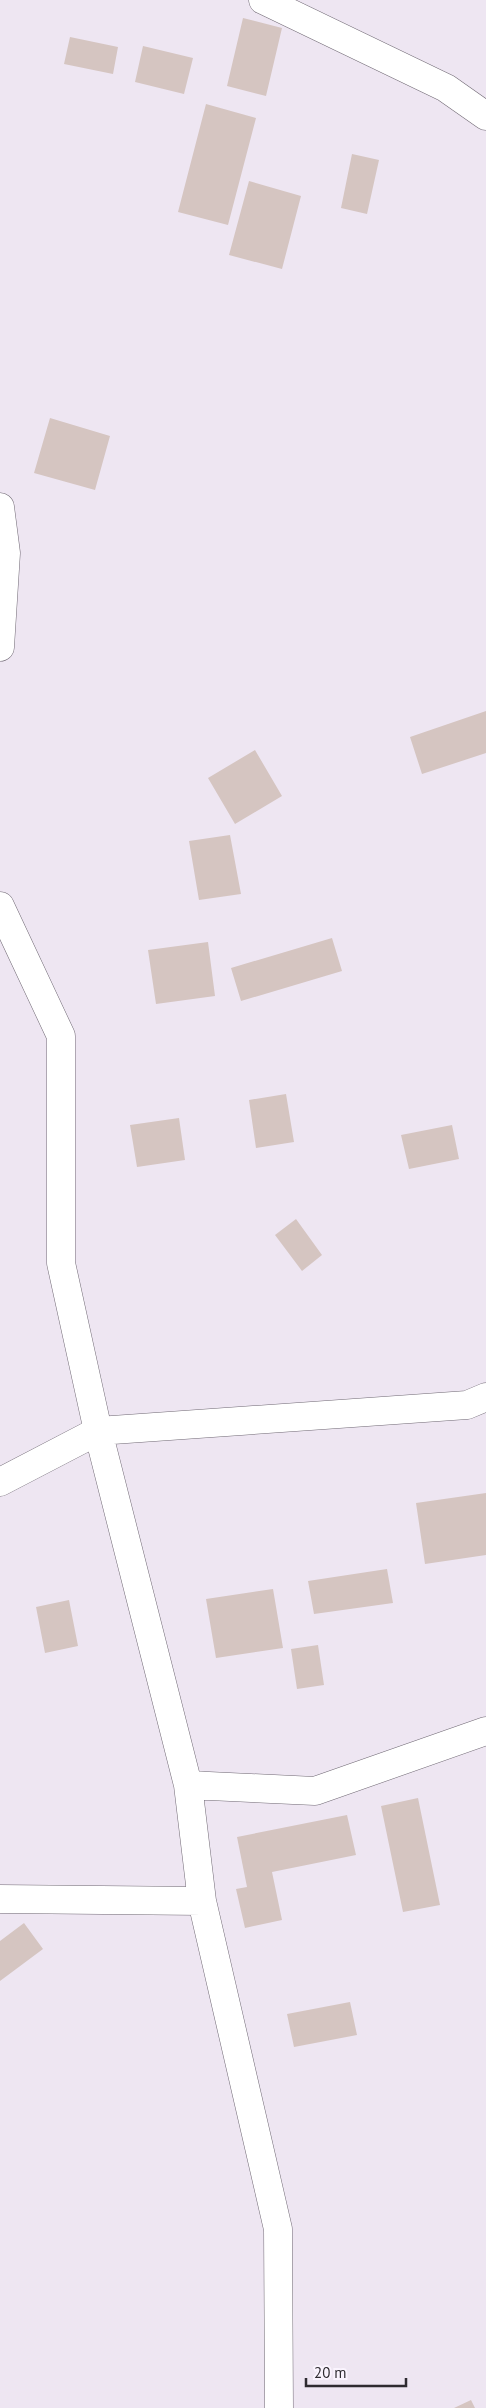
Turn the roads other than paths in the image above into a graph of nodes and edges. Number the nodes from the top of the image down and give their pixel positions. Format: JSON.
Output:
{"nodes":[{"id":1,"x":262,"y":0,"type":"edge"},
{"id":2,"x":486,"y":116,"type":"edge"},
{"id":3,"x":0,"y":507,"type":"edge"},
{"id":4,"x":0,"y":647,"type":"edge"},
{"id":5,"x":0,"y":906,"type":"edge"},
{"id":6,"x":486,"y":1397,"type":"edge"},
{"id":7,"x":98,"y":1431,"type":"junction"},
{"id":8,"x":0,"y":1482,"type":"edge"},
{"id":9,"x":486,"y":1731,"type":"edge"},
{"id":10,"x":188,"y":1785,"type":"junction"},
{"id":11,"x":0,"y":1899,"type":"edge"},
{"id":12,"x":202,"y":1901,"type":"junction"},
{"id":13,"x":279,"y":2408,"type":"edge"}],
"edges":[{"from":1,"to":2,"type":"street"},
{"from":3,"to":4,"type":"street"},
{"from":5,"to":7,"type":"street"},
{"from":6,"to":7,"type":"street"},
{"from":7,"to":8,"type":"street"},
{"from":7,"to":10,"type":"street"},
{"from":9,"to":10,"type":"street"},
{"from":10,"to":12,"type":"street"},
{"from":11,"to":12,"type":"street"},
{"from":12,"to":13,"type":"street"}]}
